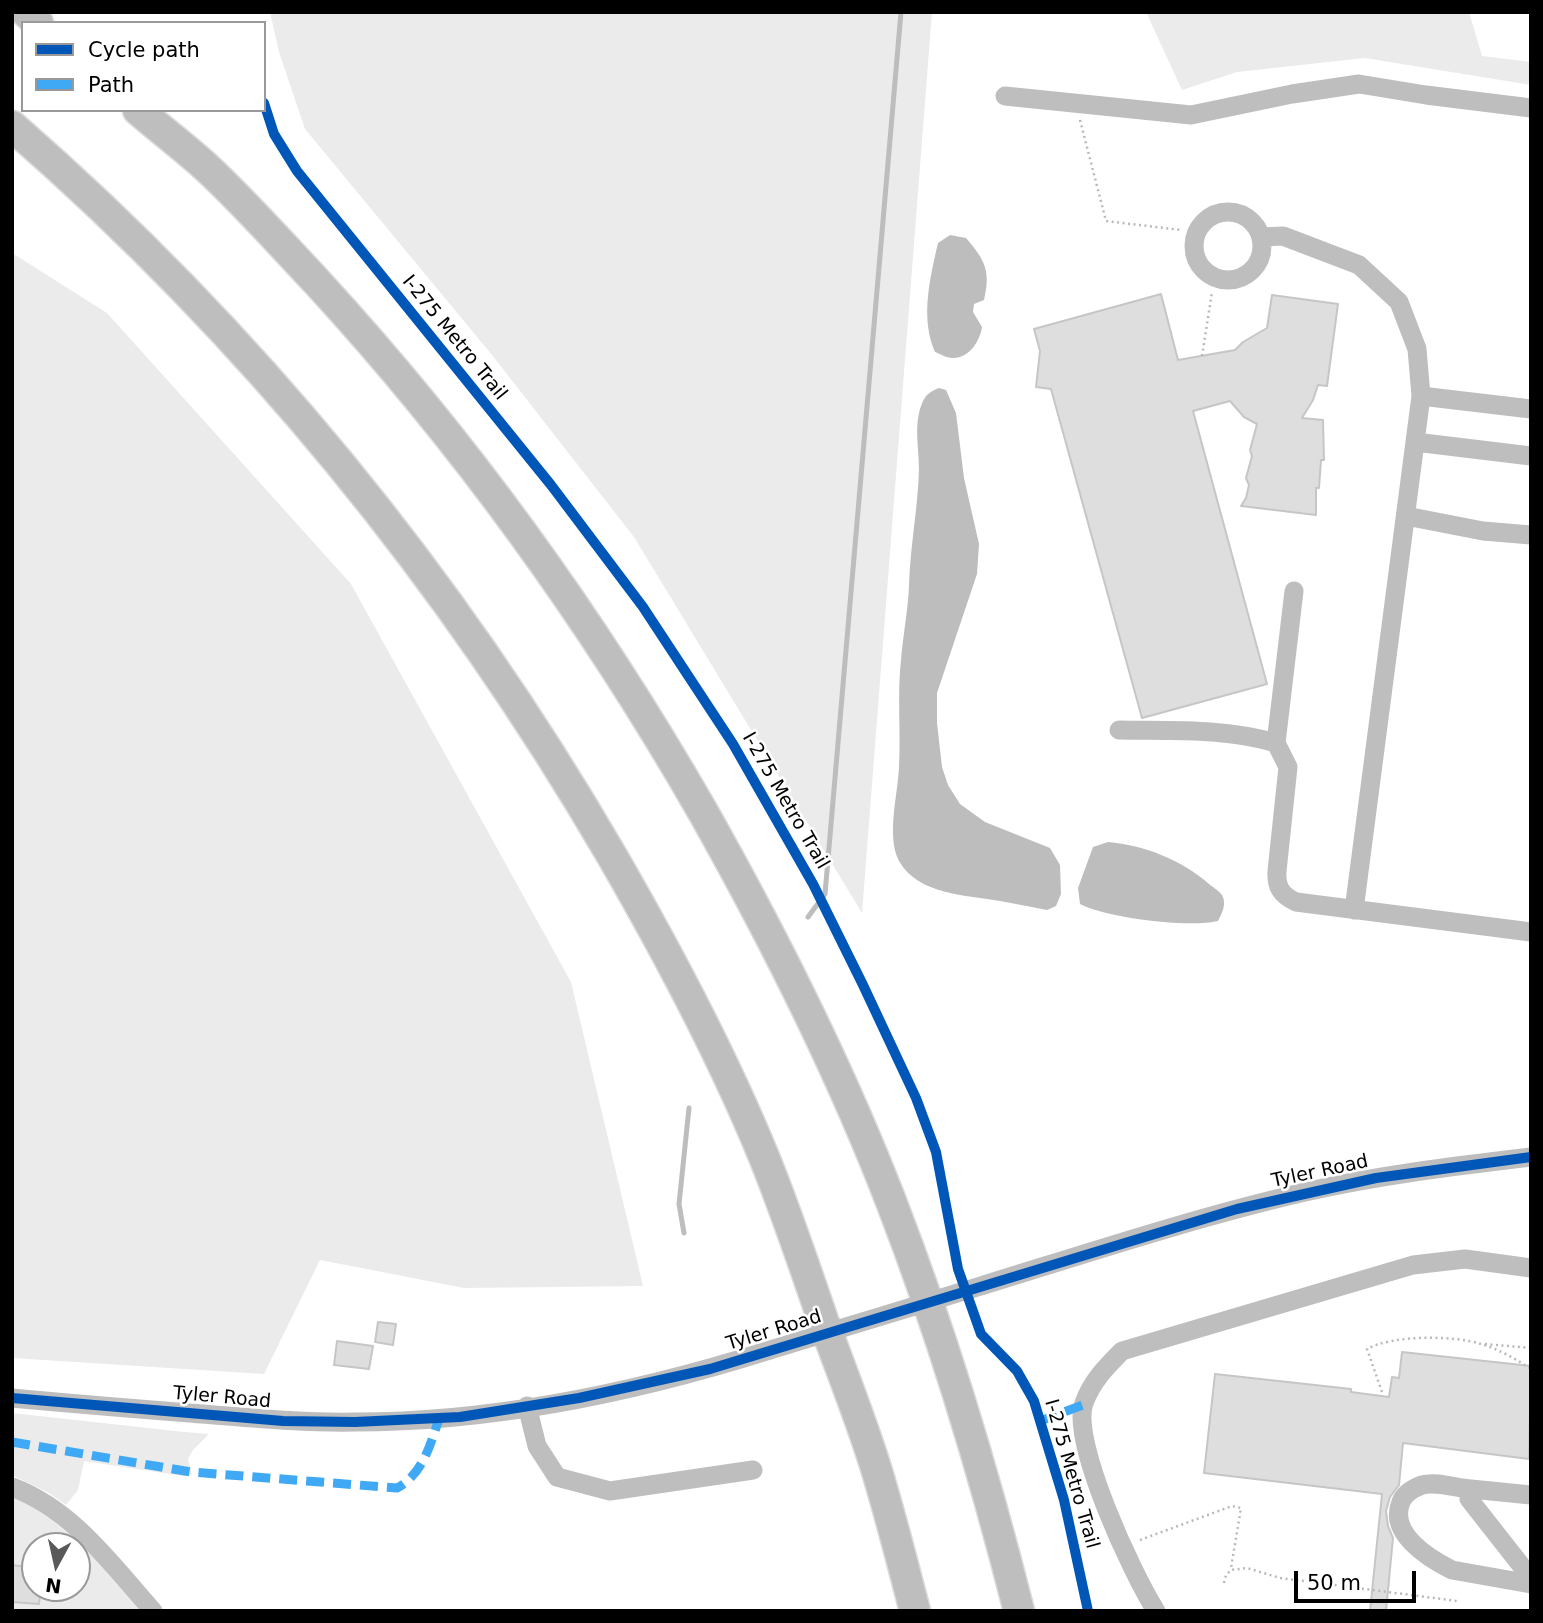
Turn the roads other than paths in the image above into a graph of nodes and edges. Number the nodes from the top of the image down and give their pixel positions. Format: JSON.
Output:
{"nodes":[{"id":1,"x":1005,"y":96,"type":"dead end"},
{"id":2,"x":1531,"y":108,"type":"edge"},
{"id":3,"x":140,"y":112,"type":"edge"},
{"id":4,"x":12,"y":126,"type":"edge"},
{"id":5,"x":1261,"y":237,"type":"junction"},
{"id":6,"x":1421,"y":396,"type":"junction"},
{"id":7,"x":1531,"y":409,"type":"edge"},
{"id":8,"x":1415,"y":442,"type":"junction"},
{"id":9,"x":1531,"y":456,"type":"edge"},
{"id":10,"x":1406,"y":516,"type":"junction"},
{"id":11,"x":1531,"y":535,"type":"edge"},
{"id":12,"x":1294,"y":591,"type":"dead end"},
{"id":13,"x":1119,"y":730,"type":"dead end"},
{"id":14,"x":1276,"y":743,"type":"junction"},
{"id":15,"x":1354,"y":910,"type":"junction"},
{"id":16,"x":1531,"y":932,"type":"edge"},
{"id":17,"x":1531,"y":1157,"type":"edge"},
{"id":18,"x":1531,"y":1268,"type":"edge"},
{"id":19,"x":12,"y":1398,"type":"edge"},
{"id":20,"x":527,"y":1406,"type":"junction"},
{"id":21,"x":753,"y":1470,"type":"dead end"},
{"id":22,"x":12,"y":1487,"type":"edge"},
{"id":23,"x":1471,"y":1489,"type":"junction"},
{"id":24,"x":1531,"y":1495,"type":"edge"},
{"id":25,"x":1531,"y":1578,"type":"edge"},
{"id":26,"x":1531,"y":1584,"type":"edge"},
{"id":27,"x":153,"y":1611,"type":"edge"},
{"id":28,"x":915,"y":1611,"type":"edge"},
{"id":29,"x":1019,"y":1611,"type":"edge"},
{"id":30,"x":1156,"y":1611,"type":"edge"}],
"edges":[{"from":1,"to":2,"type":"street"},
{"from":3,"to":29,"type":"highway"},
{"from":4,"to":28,"type":"highway"},
{"from":5,"to":5,"type":"street"},
{"from":5,"to":6,"type":"street"},
{"from":6,"to":7,"type":"street"},
{"from":6,"to":8,"type":"street"},
{"from":8,"to":9,"type":"street"},
{"from":8,"to":10,"type":"street"},
{"from":10,"to":11,"type":"street"},
{"from":10,"to":15,"type":"street"},
{"from":12,"to":14,"type":"street"},
{"from":13,"to":14,"type":"street"},
{"from":14,"to":15,"type":"street"},
{"from":15,"to":16,"type":"street"},
{"from":17,"to":20,"type":"street","name":"Tyler Road","bridge":true},
{"from":18,"to":30,"type":"street"},
{"from":19,"to":20,"type":"street","name":"Tyler Road"},
{"from":20,"to":21,"type":"street"},
{"from":22,"to":27,"type":"street"},
{"from":23,"to":24,"type":"street"},
{"from":23,"to":25,"type":"street"},
{"from":23,"to":26,"type":"street"}]}
